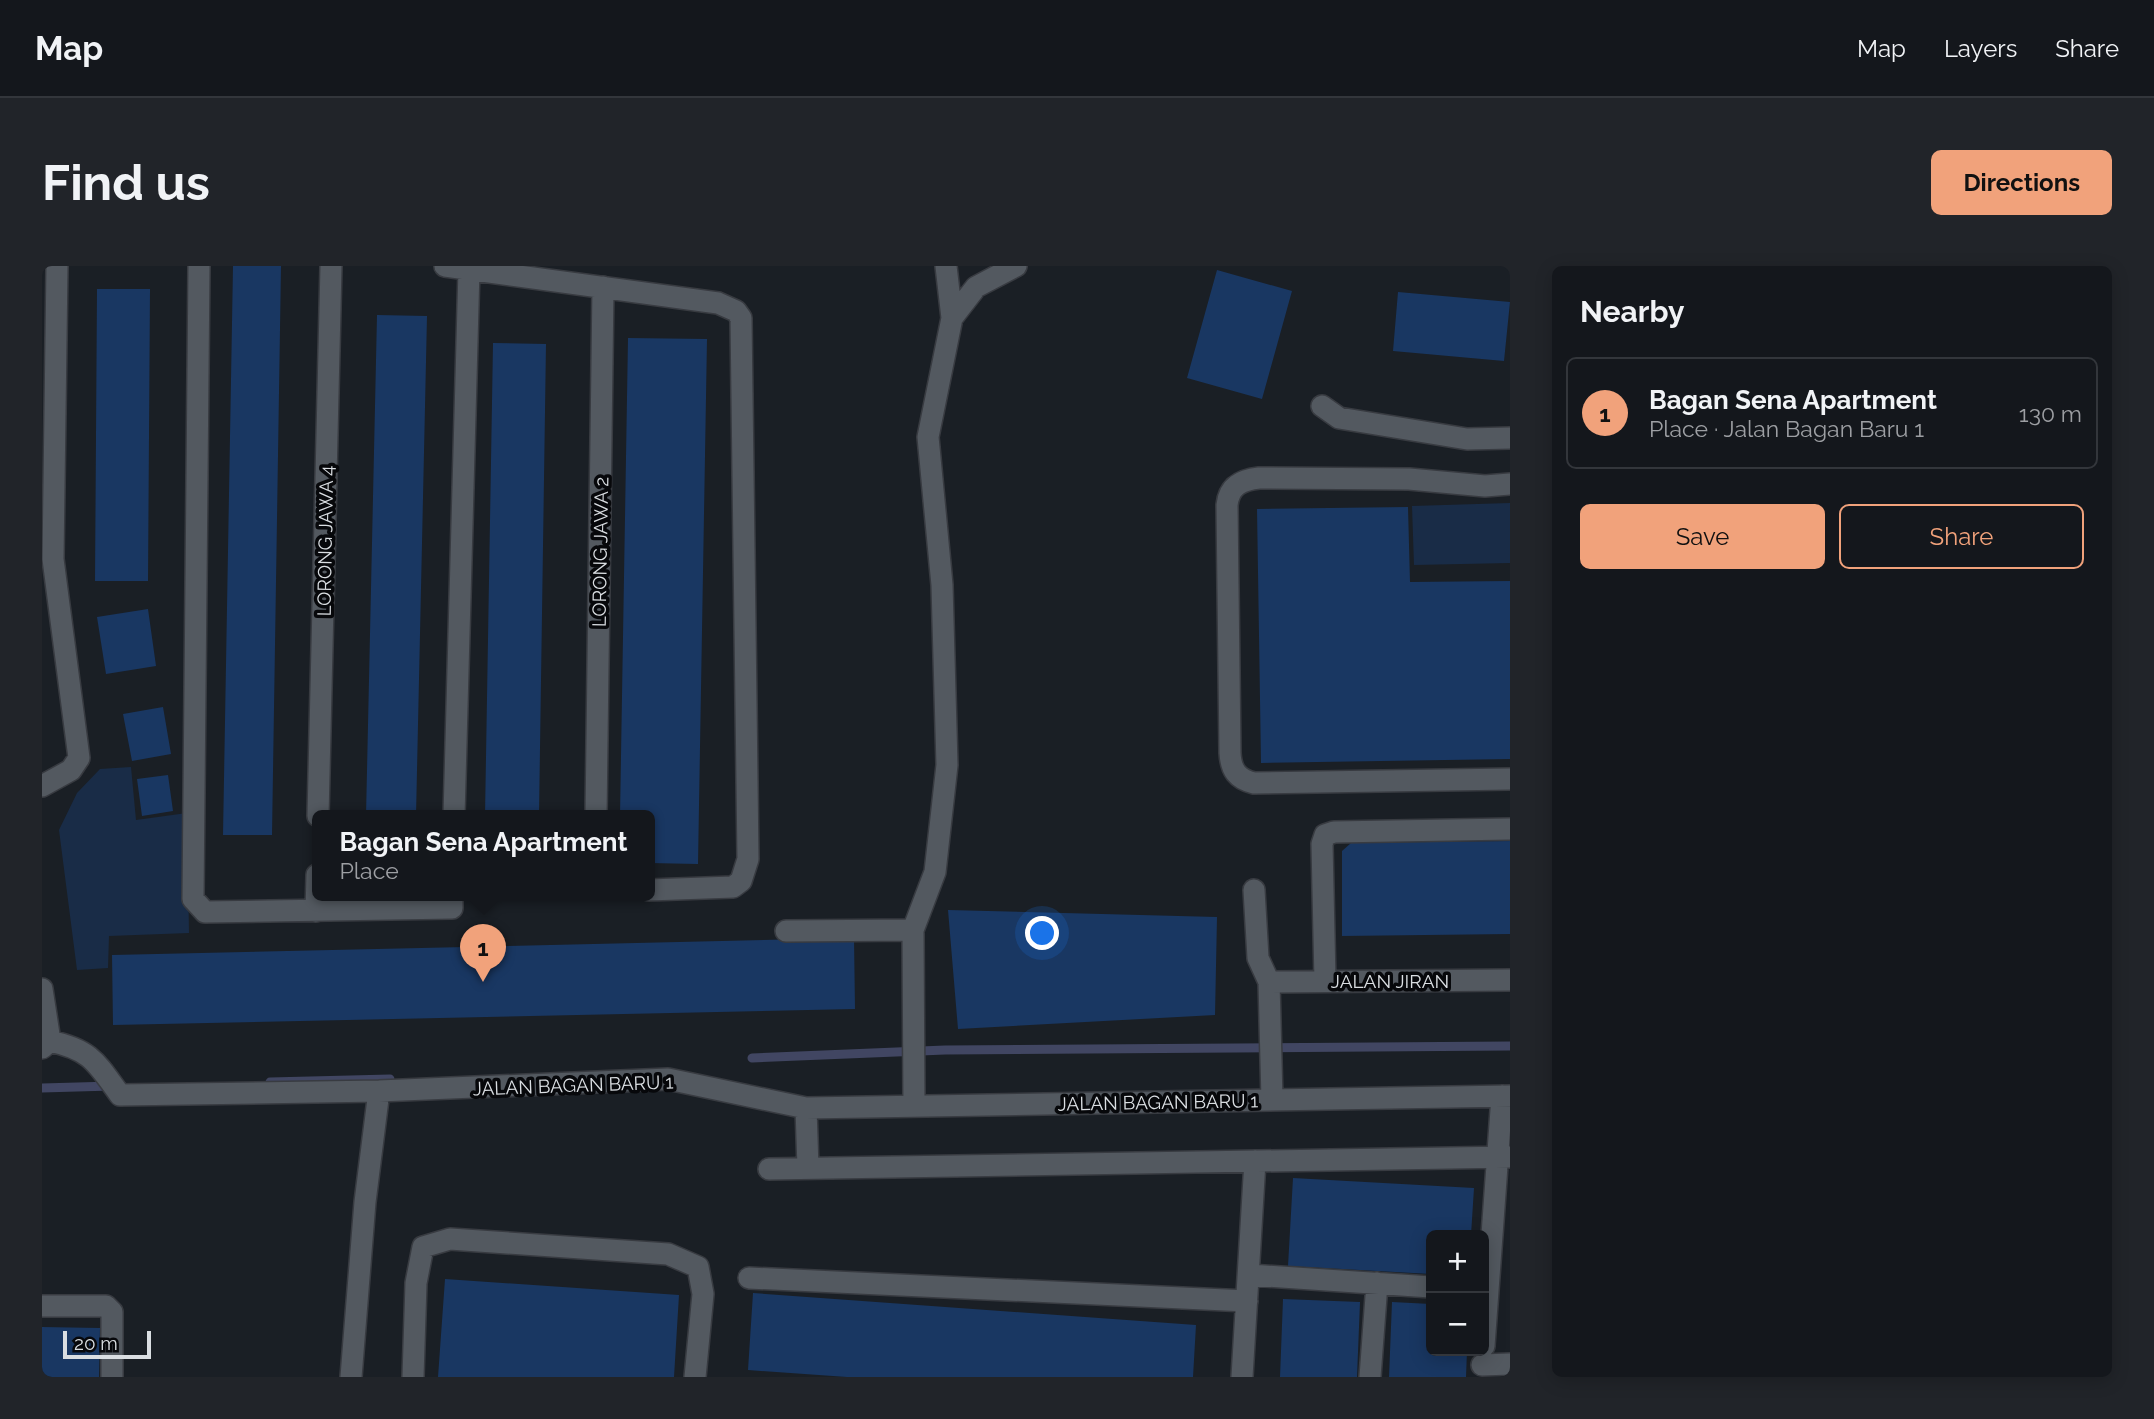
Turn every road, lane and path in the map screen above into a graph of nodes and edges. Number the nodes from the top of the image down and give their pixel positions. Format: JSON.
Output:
{"nodes":[{"id":1,"x":57,"y":266,"type":"edge"},
{"id":2,"x":199,"y":266,"type":"edge"},
{"id":3,"x":331,"y":266,"type":"edge"},
{"id":4,"x":445,"y":266,"type":"edge"},
{"id":5,"x":1016,"y":266,"type":"edge"},
{"id":6,"x":946,"y":268,"type":"edge"},
{"id":7,"x":469,"y":269,"type":"junction"},
{"id":8,"x":604,"y":288,"type":"junction"},
{"id":9,"x":976,"y":288,"type":"junction"},
{"id":10,"x":952,"y":318,"type":"junction"},
{"id":11,"x":1322,"y":406,"type":"dead end"},
{"id":12,"x":1510,"y":438,"type":"edge"},
{"id":13,"x":1510,"y":484,"type":"edge"},
{"id":14,"x":1510,"y":779,"type":"edge"},
{"id":15,"x":42,"y":786,"type":"edge"},
{"id":16,"x":318,"y":810,"type":"edge"},
{"id":17,"x":454,"y":810,"type":"edge"},
{"id":18,"x":596,"y":810,"type":"edge"},
{"id":19,"x":1510,"y":829,"type":"edge"},
{"id":20,"x":655,"y":890,"type":"edge"},
{"id":21,"x":1254,"y":890,"type":"dead end"},
{"id":22,"x":316,"y":901,"type":"edge"},
{"id":23,"x":452,"y":901,"type":"edge"},
{"id":24,"x":316,"y":912,"type":"junction"},
{"id":25,"x":913,"y":930,"type":"junction"},
{"id":26,"x":786,"y":931,"type":"dead end"},
{"id":27,"x":1510,"y":980,"type":"edge"},
{"id":28,"x":1325,"y":981,"type":"junction"},
{"id":29,"x":1269,"y":982,"type":"junction"},
{"id":30,"x":42,"y":989,"type":"edge"},
{"id":31,"x":46,"y":1045,"type":"edge"},
{"id":32,"x":379,"y":1091,"type":"junction"},
{"id":33,"x":1506,"y":1096,"type":"edge"},
{"id":34,"x":1272,"y":1100,"type":"junction"},
{"id":35,"x":914,"y":1106,"type":"junction"},
{"id":36,"x":806,"y":1108,"type":"junction"},
{"id":37,"x":1504,"y":1157,"type":"edge"},
{"id":38,"x":1255,"y":1161,"type":"junction"},
{"id":39,"x":808,"y":1168,"type":"junction"},
{"id":40,"x":769,"y":1169,"type":"dead end"},
{"id":41,"x":1500,"y":1263,"type":"edge"},
{"id":42,"x":1250,"y":1275,"type":"junction"},
{"id":43,"x":749,"y":1278,"type":"dead end"},
{"id":44,"x":1377,"y":1283,"type":"junction"},
{"id":45,"x":1489,"y":1285,"type":"edge"},
{"id":46,"x":1426,"y":1287,"type":"edge"},
{"id":47,"x":1486,"y":1293,"type":"edge"},
{"id":48,"x":1247,"y":1301,"type":"junction"},
{"id":49,"x":42,"y":1306,"type":"edge"},
{"id":50,"x":1483,"y":1360,"type":"edge"},
{"id":51,"x":1510,"y":1364,"type":"edge"},
{"id":52,"x":112,"y":1377,"type":"edge"},
{"id":53,"x":351,"y":1377,"type":"edge"},
{"id":54,"x":413,"y":1377,"type":"edge"},
{"id":55,"x":695,"y":1377,"type":"edge"},
{"id":56,"x":1242,"y":1377,"type":"edge"},
{"id":57,"x":1370,"y":1377,"type":"edge"}],
"edges":[{"from":1,"to":15,"type":"street"},
{"from":2,"to":24,"type":"street"},
{"from":3,"to":16,"type":"street","name":"LORONG JAWA 4"},
{"from":4,"to":7,"type":"street"},
{"from":5,"to":9,"type":"street"},
{"from":6,"to":9,"type":"street"},
{"from":6,"to":10,"type":"street"},
{"from":7,"to":8,"type":"street"},
{"from":7,"to":17,"type":"street"},
{"from":8,"to":18,"type":"street","name":"LORONG JAWA 2"},
{"from":8,"to":20,"type":"street"},
{"from":9,"to":10,"type":"street"},
{"from":10,"to":25,"type":"street"},
{"from":11,"to":12,"type":"street"},
{"from":13,"to":14,"type":"street"},
{"from":19,"to":28,"type":"street"},
{"from":21,"to":29,"type":"street"},
{"from":22,"to":24,"type":"street"},
{"from":23,"to":24,"type":"street"},
{"from":25,"to":26,"type":"street"},
{"from":25,"to":35,"type":"street"},
{"from":27,"to":28,"type":"street","name":"JALAN JIRAN"},
{"from":28,"to":29,"type":"street","name":"JALAN JIRAN"},
{"from":29,"to":34,"type":"street"},
{"from":30,"to":31,"type":"street"},
{"from":31,"to":32,"type":"street","name":"JALAN BAGAN BARU 1"},
{"from":32,"to":36,"type":"street","name":"JALAN BAGAN BARU 1"},
{"from":32,"to":53,"type":"street"},
{"from":33,"to":34,"type":"street","name":"JALAN BAGAN BARU 1"},
{"from":33,"to":37,"type":"street"},
{"from":34,"to":35,"type":"street","name":"JALAN BAGAN BARU 1"},
{"from":35,"to":36,"type":"street","name":"JALAN BAGAN BARU 1"},
{"from":36,"to":39,"type":"street"},
{"from":37,"to":38,"type":"street"},
{"from":37,"to":41,"type":"street"},
{"from":38,"to":39,"type":"street"},
{"from":38,"to":42,"type":"street"},
{"from":39,"to":40,"type":"street"},
{"from":41,"to":45,"type":"street"},
{"from":42,"to":44,"type":"street"},
{"from":42,"to":48,"type":"street"},
{"from":43,"to":48,"type":"street"},
{"from":44,"to":46,"type":"street"},
{"from":44,"to":57,"type":"street"},
{"from":47,"to":50,"type":"street"},
{"from":48,"to":56,"type":"street"},
{"from":49,"to":52,"type":"street"},
{"from":50,"to":51,"type":"street"},
{"from":54,"to":55,"type":"street"}]}
